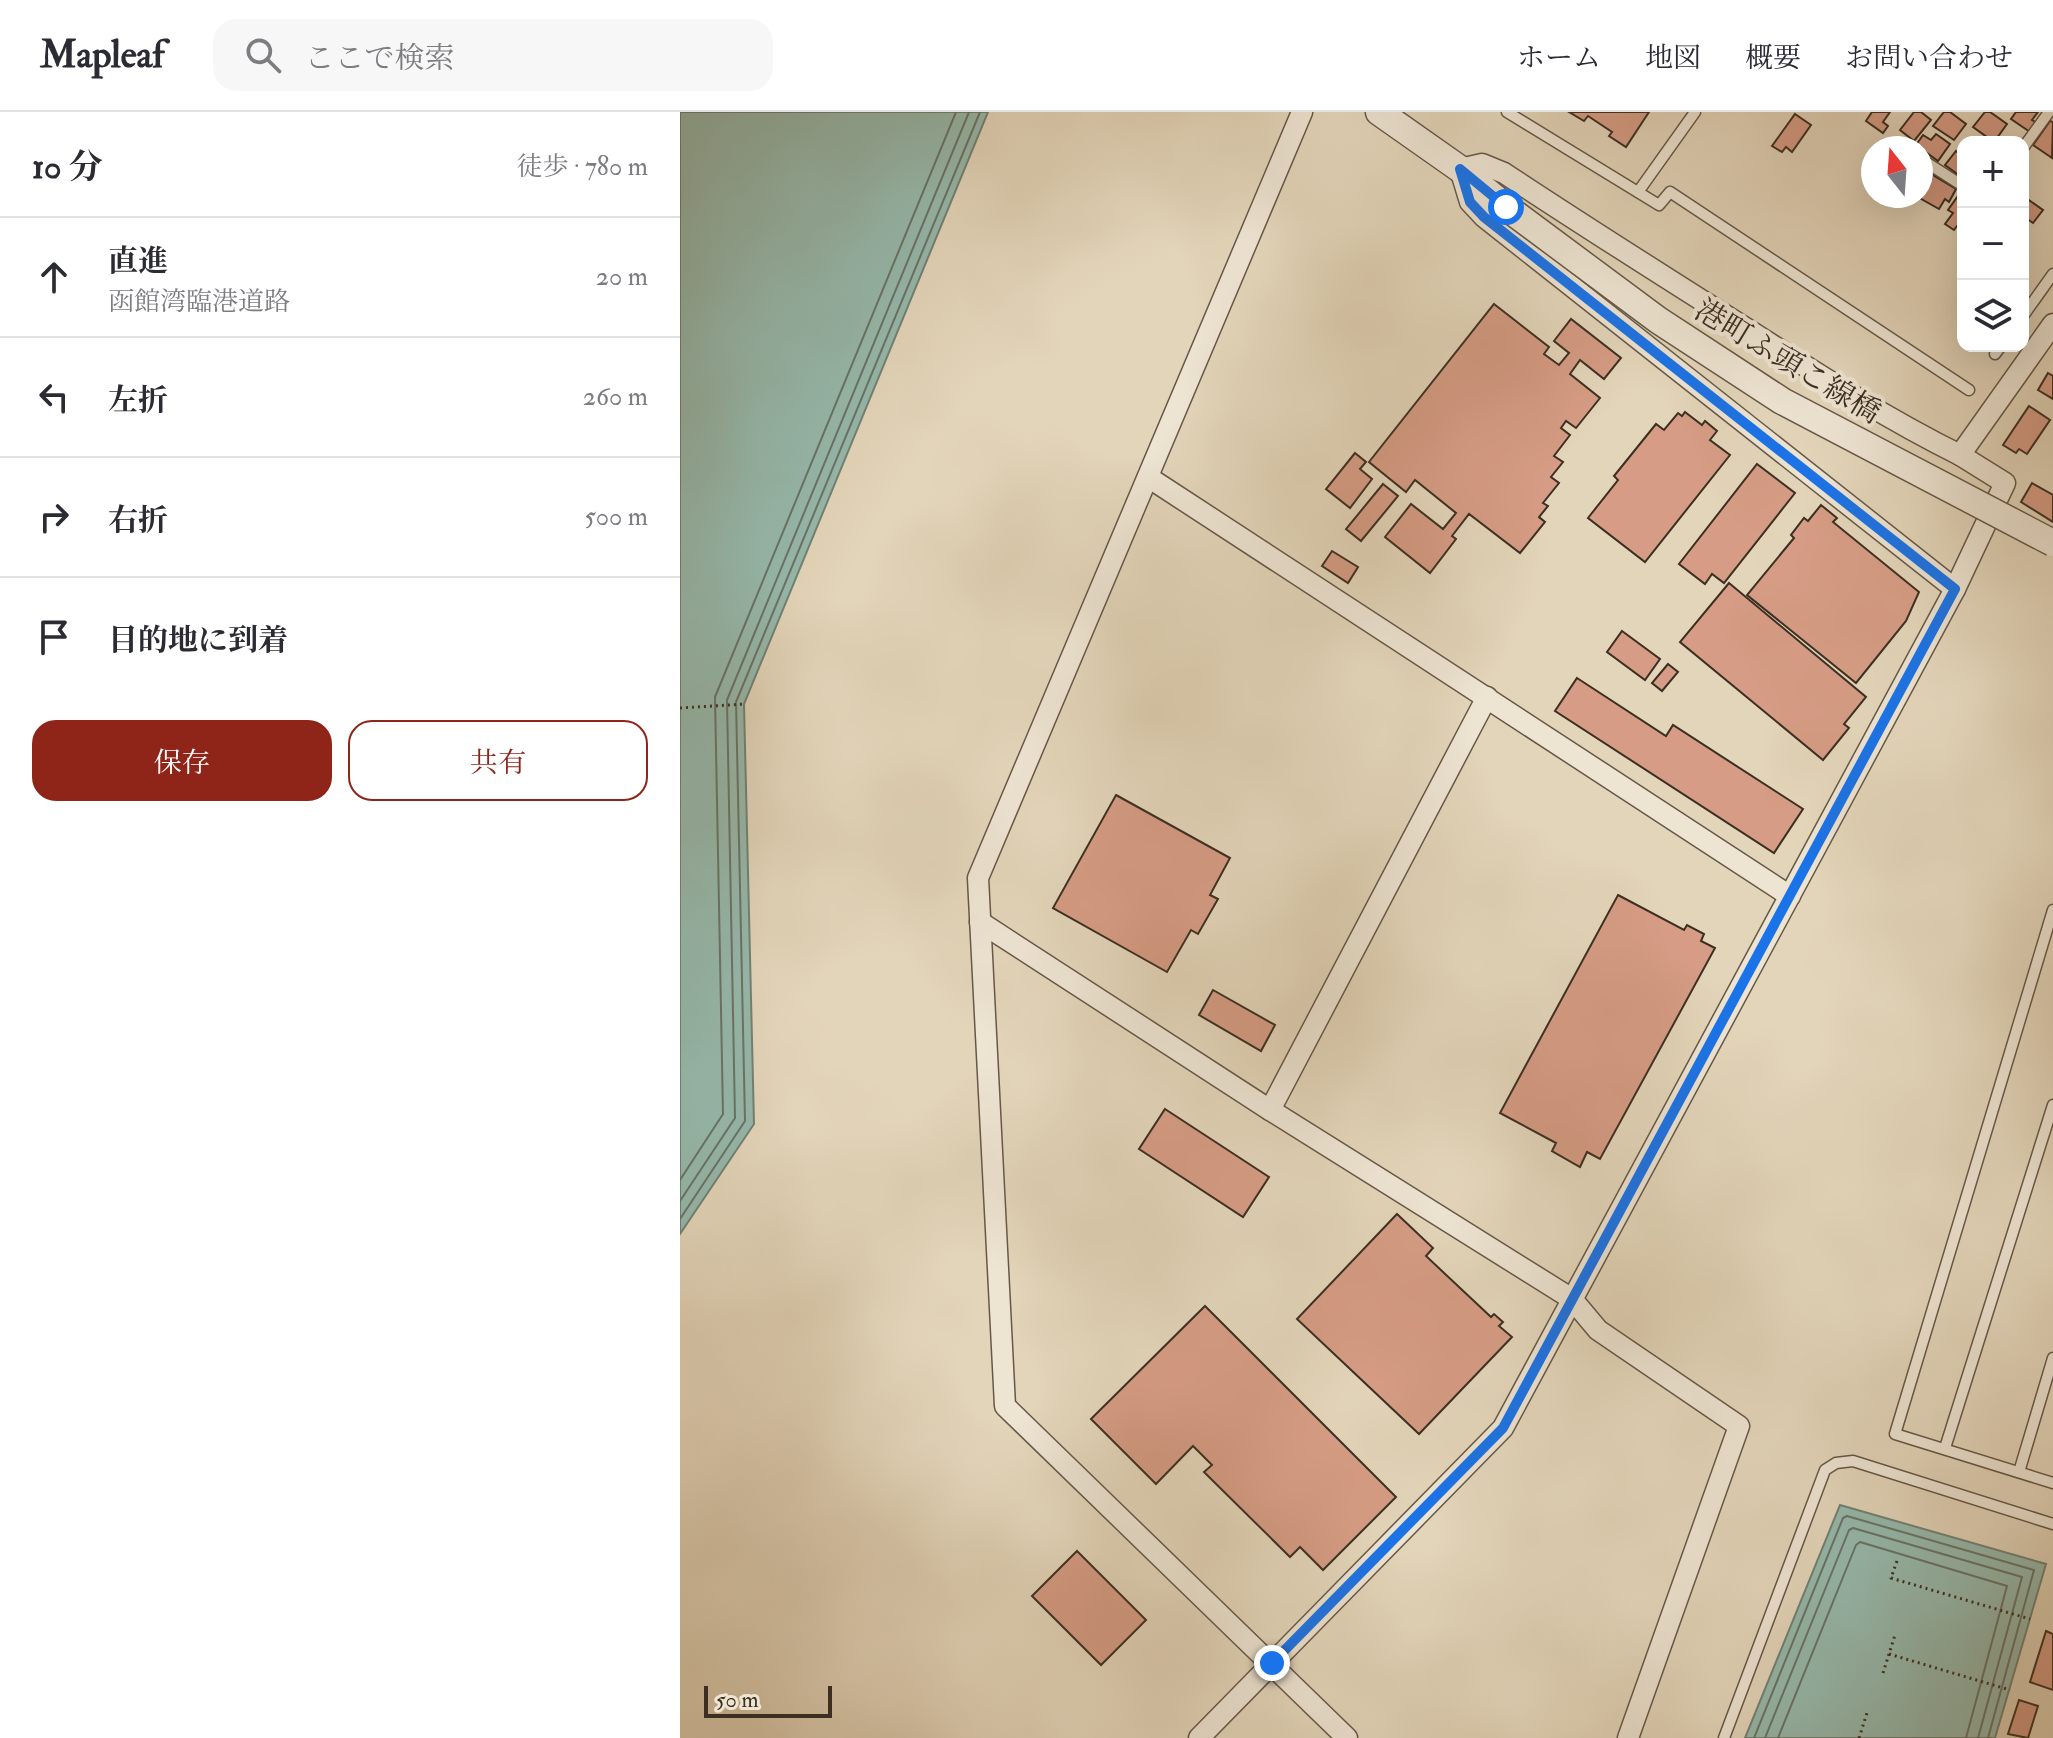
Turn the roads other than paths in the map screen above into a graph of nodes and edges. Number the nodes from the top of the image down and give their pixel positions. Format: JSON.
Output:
{"nodes":[{"id":1,"x":1302,"y":112,"type":"edge"},
{"id":2,"x":1379,"y":112,"type":"edge"},
{"id":3,"x":1507,"y":112,"type":"edge"},
{"id":4,"x":1695,"y":112,"type":"edge"},
{"id":5,"x":2049,"y":112,"type":"edge"},
{"id":6,"x":2029,"y":140,"type":"edge"},
{"id":7,"x":1933,"y":167,"type":"edge"},
{"id":8,"x":1460,"y":169,"type":"junction"},
{"id":9,"x":1957,"y":182,"type":"edge"},
{"id":10,"x":1638,"y":192,"type":"junction"},
{"id":11,"x":2053,"y":274,"type":"edge"},
{"id":12,"x":2029,"y":308,"type":"edge"},
{"id":13,"x":2053,"y":324,"type":"edge"},
{"id":14,"x":1969,"y":390,"type":"dead end"},
{"id":15,"x":1960,"y":455,"type":"junction"},
{"id":16,"x":1148,"y":477,"type":"junction"},
{"id":17,"x":2053,"y":543,"type":"edge"},
{"id":18,"x":1955,"y":589,"type":"junction"},
{"id":19,"x":1487,"y":697,"type":"junction"},
{"id":20,"x":1790,"y":896,"type":"junction"},
{"id":21,"x":2053,"y":910,"type":"edge"},
{"id":22,"x":980,"y":922,"type":"junction"},
{"id":23,"x":2053,"y":1105,"type":"edge"},
{"id":24,"x":1270,"y":1110,"type":"junction"},
{"id":25,"x":1572,"y":1299,"type":"junction"},
{"id":26,"x":2053,"y":1358,"type":"edge"},
{"id":27,"x":1945,"y":1448,"type":"junction"},
{"id":28,"x":2019,"y":1472,"type":"junction"},
{"id":29,"x":2053,"y":1483,"type":"edge"},
{"id":30,"x":2053,"y":1524,"type":"edge"},
{"id":31,"x":1272,"y":1663,"type":"junction"},
{"id":32,"x":1199,"y":1738,"type":"edge"},
{"id":33,"x":1347,"y":1738,"type":"edge"},
{"id":34,"x":1628,"y":1738,"type":"edge"},
{"id":35,"x":1724,"y":1738,"type":"edge"}],
"edges":[{"from":1,"to":16,"type":"street"},
{"from":2,"to":8,"type":"street","name":"港町ふ頭こ線橋"},
{"from":3,"to":10,"type":"lane"},
{"from":4,"to":10,"type":"lane"},
{"from":5,"to":6,"type":"lane"},
{"from":7,"to":9,"type":"lane"},
{"from":8,"to":15,"type":"street"},
{"from":8,"to":17,"type":"street","name":"港町ふ頭こ線橋","bridge":true},
{"from":8,"to":18,"type":"street"},
{"from":10,"to":14,"type":"lane"},
{"from":11,"to":12,"type":"lane"},
{"from":13,"to":15,"type":"street"},
{"from":15,"to":18,"type":"street"},
{"from":16,"to":19,"type":"street"},
{"from":16,"to":22,"type":"street"},
{"from":18,"to":20,"type":"street"},
{"from":19,"to":20,"type":"street"},
{"from":19,"to":24,"type":"street"},
{"from":20,"to":25,"type":"street"},
{"from":21,"to":27,"type":"lane"},
{"from":22,"to":24,"type":"street"},
{"from":22,"to":31,"type":"street"},
{"from":23,"to":27,"type":"lane"},
{"from":24,"to":25,"type":"street"},
{"from":25,"to":31,"type":"street"},
{"from":25,"to":34,"type":"street"},
{"from":26,"to":28,"type":"lane"},
{"from":27,"to":28,"type":"lane"},
{"from":28,"to":29,"type":"lane"},
{"from":30,"to":35,"type":"lane"},
{"from":31,"to":32,"type":"street"},
{"from":31,"to":33,"type":"street"}]}
